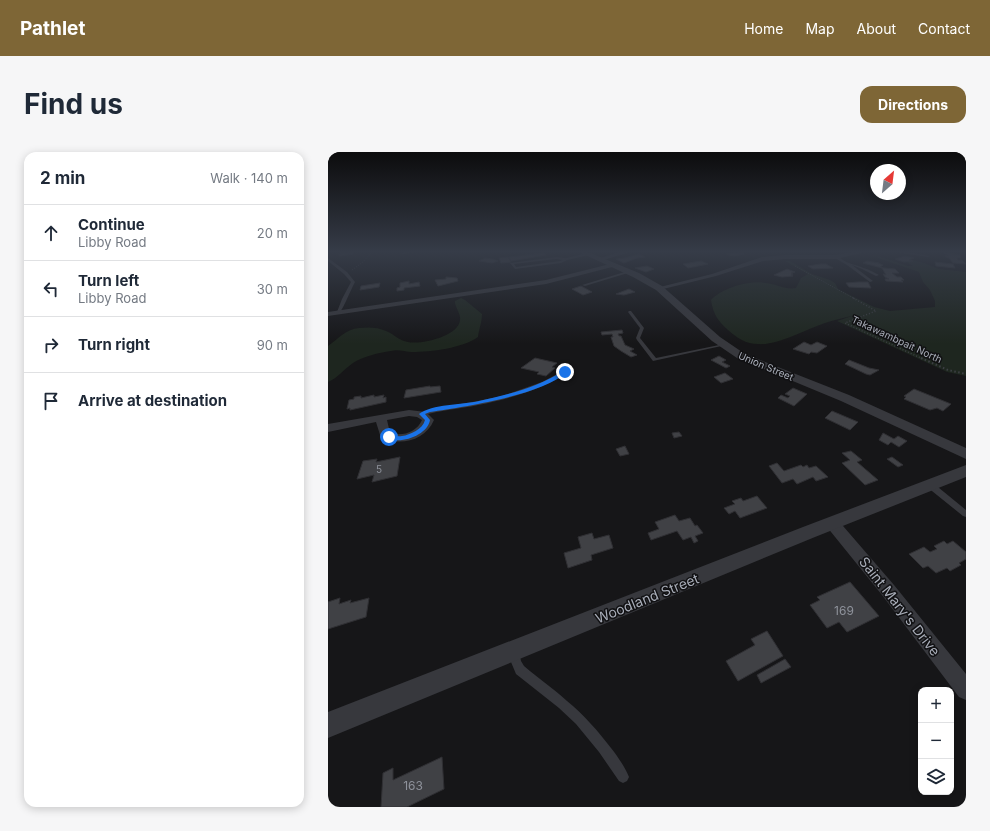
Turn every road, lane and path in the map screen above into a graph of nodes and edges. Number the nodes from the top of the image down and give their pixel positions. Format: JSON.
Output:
{"nodes":[{"id":1,"x":353,"y":283,"type":"edge"},
{"id":2,"x":543,"y":283,"type":"edge"},
{"id":3,"x":592,"y":283,"type":"edge"},
{"id":4,"x":649,"y":283,"type":"edge"},
{"id":5,"x":682,"y":283,"type":"edge"},
{"id":6,"x":825,"y":283,"type":"edge"},
{"id":7,"x":584,"y":285,"type":"dead end"},
{"id":8,"x":659,"y":288,"type":"junction"},
{"id":9,"x":339,"y":312,"type":"junction"},
{"id":10,"x":630,"y":312,"type":"dead end"},
{"id":11,"x":328,"y":314,"type":"edge"},
{"id":12,"x":724,"y":345,"type":"junction"},
{"id":13,"x":565,"y":372,"type":"dead end"},
{"id":14,"x":966,"y":374,"type":"edge"},
{"id":15,"x":422,"y":414,"type":"junction"},
{"id":16,"x":381,"y":418,"type":"junction"},
{"id":17,"x":328,"y":428,"type":"edge"},
{"id":18,"x":966,"y":454,"type":"edge"},
{"id":19,"x":966,"y":471,"type":"edge"},
{"id":20,"x":930,"y":485,"type":"junction"},
{"id":21,"x":966,"y":514,"type":"edge"},
{"id":22,"x":832,"y":523,"type":"junction"},
{"id":23,"x":514,"y":651,"type":"junction"},
{"id":24,"x":966,"y":690,"type":"edge"},
{"id":25,"x":328,"y":725,"type":"edge"},
{"id":26,"x":623,"y":777,"type":"dead end"}],
"edges":[{"from":1,"to":9,"type":"lane"},
{"from":2,"to":9,"type":"street"},
{"from":3,"to":7,"type":"lane"},
{"from":4,"to":8,"type":"street","name":"Union Street"},
{"from":5,"to":8,"type":"street"},
{"from":6,"to":14,"type":"path","name":"Takawambpait North"},
{"from":8,"to":12,"type":"street","name":"Union Street"},
{"from":9,"to":11,"type":"street"},
{"from":10,"to":12,"type":"lane"},
{"from":12,"to":18,"type":"street","name":"Union Street"},
{"from":13,"to":15,"type":"lane"},
{"from":15,"to":16,"type":"street"},
{"from":15,"to":16,"type":"street"},
{"from":16,"to":17,"type":"street"},
{"from":19,"to":20,"type":"street","name":"Woodland Street"},
{"from":20,"to":21,"type":"lane"},
{"from":20,"to":22,"type":"street","name":"Woodland Street"},
{"from":22,"to":23,"type":"street","name":"Woodland Street"},
{"from":22,"to":24,"type":"street","name":"Saint Mary's Drive"},
{"from":23,"to":25,"type":"street","name":"Woodland Street"},
{"from":23,"to":26,"type":"lane"}]}
